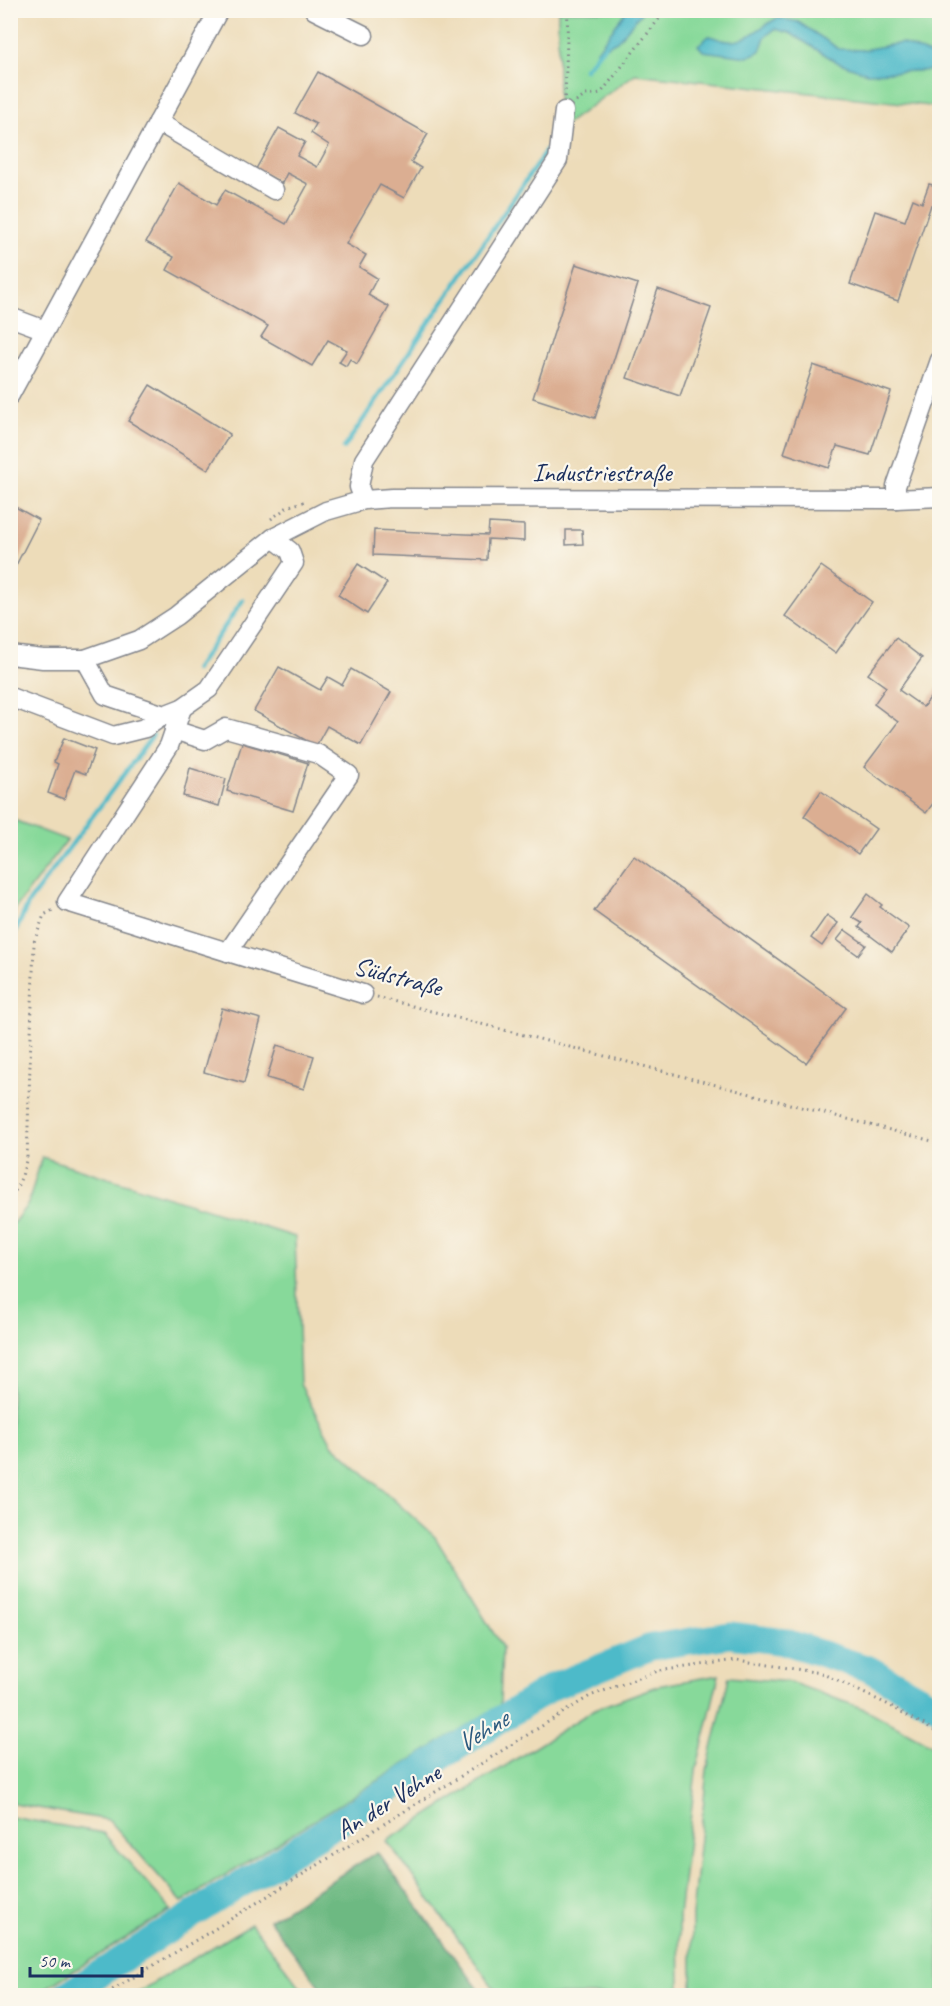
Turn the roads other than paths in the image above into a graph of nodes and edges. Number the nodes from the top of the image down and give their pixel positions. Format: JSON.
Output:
{"nodes":[{"id":1,"x":219,"y":10,"type":"edge"},
{"id":2,"x":314,"y":10,"type":"edge"},
{"id":3,"x":364,"y":35,"type":"dead end"},
{"id":4,"x":564,"y":111,"type":"road end"},
{"id":5,"x":158,"y":122,"type":"junction"},
{"id":6,"x":274,"y":190,"type":"dead end"},
{"id":7,"x":10,"y":318,"type":"edge"},
{"id":8,"x":45,"y":330,"type":"junction"},
{"id":9,"x":939,"y":360,"type":"edge"},
{"id":10,"x":10,"y":395,"type":"edge"},
{"id":11,"x":939,"y":497,"type":"edge"},
{"id":12,"x":896,"y":499,"type":"junction"},
{"id":13,"x":364,"y":500,"type":"junction"},
{"id":14,"x":268,"y":532,"type":"junction"},
{"id":15,"x":10,"y":655,"type":"edge"},
{"id":16,"x":85,"y":659,"type":"junction"},
{"id":17,"x":10,"y":697,"type":"edge"},
{"id":18,"x":169,"y":722,"type":"junction"},
{"id":19,"x":228,"y":952,"type":"junction"},
{"id":20,"x":363,"y":994,"type":"road end"}],
"edges":[{"from":1,"to":5,"type":"street"},
{"from":2,"to":3,"type":"street"},
{"from":4,"to":13,"type":"street"},
{"from":5,"to":6,"type":"street"},
{"from":5,"to":8,"type":"street"},
{"from":7,"to":8,"type":"street"},
{"from":8,"to":10,"type":"street"},
{"from":9,"to":12,"type":"street"},
{"from":11,"to":12,"type":"street","name":"Industriestraße"},
{"from":12,"to":13,"type":"street","name":"Industriestraße"},
{"from":13,"to":14,"type":"street","name":"Industriestraße"},
{"from":14,"to":16,"type":"street","name":"Industriestraße"},
{"from":14,"to":18,"type":"street"},
{"from":15,"to":16,"type":"street","name":"Industriestraße"},
{"from":16,"to":18,"type":"street"},
{"from":17,"to":18,"type":"street"},
{"from":18,"to":19,"type":"street","name":"Südstraße"},
{"from":18,"to":19,"type":"street"},
{"from":19,"to":20,"type":"street","name":"Südstraße"}]}
